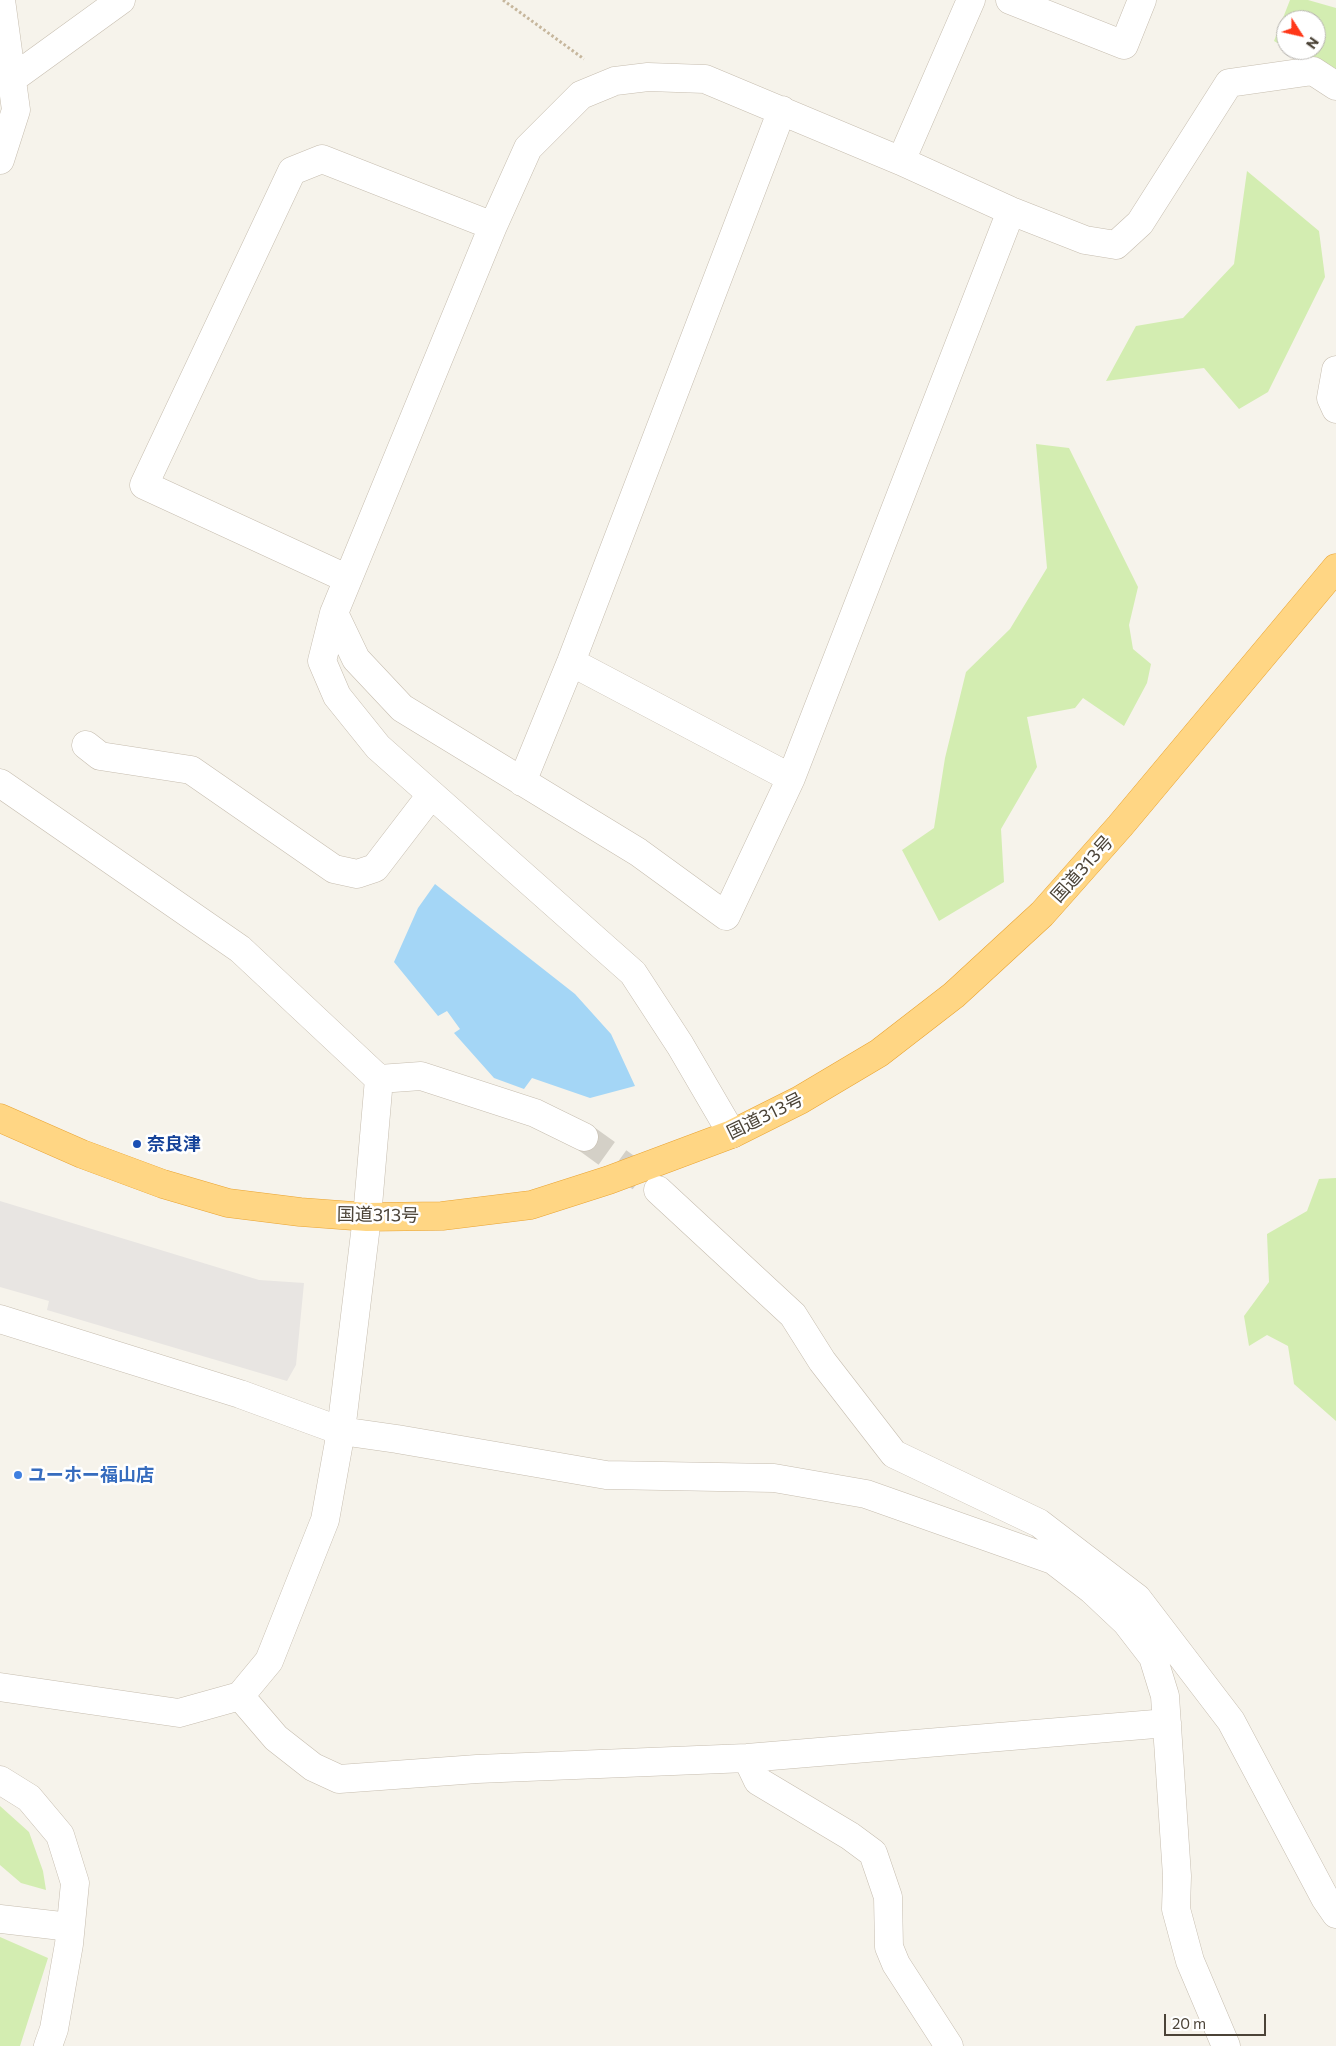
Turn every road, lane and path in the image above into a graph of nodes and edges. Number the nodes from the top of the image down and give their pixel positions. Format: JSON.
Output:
{"nodes":[{"id":1,"x":1,"y":0,"type":"edge"},
{"id":2,"x":121,"y":0,"type":"edge"},
{"id":3,"x":503,"y":0,"type":"edge"},
{"id":4,"x":971,"y":0,"type":"edge"},
{"id":5,"x":1010,"y":0,"type":"edge"},
{"id":6,"x":1142,"y":0,"type":"edge"},
{"id":7,"x":12,"y":79,"type":"junction"},
{"id":8,"x":615,"y":81,"type":"junction"},
{"id":9,"x":1336,"y":86,"type":"edge"},
{"id":10,"x":782,"y":110,"type":"junction"},
{"id":11,"x":0,"y":160,"type":"edge"},
{"id":12,"x":901,"y":161,"type":"junction"},
{"id":13,"x":1011,"y":210,"type":"junction"},
{"id":14,"x":493,"y":226,"type":"junction"},
{"id":15,"x":1336,"y":370,"type":"edge"},
{"id":16,"x":1336,"y":409,"type":"edge"},
{"id":17,"x":1336,"y":568,"type":"edge"},
{"id":18,"x":348,"y":578,"type":"junction"},
{"id":19,"x":334,"y":613,"type":"junction"},
{"id":20,"x":570,"y":662,"type":"junction"},
{"id":21,"x":86,"y":745,"type":"dead end"},
{"id":22,"x":791,"y":778,"type":"junction"},
{"id":23,"x":522,"y":782,"type":"junction"},
{"id":24,"x":0,"y":783,"type":"edge"},
{"id":25,"x":431,"y":794,"type":"junction"},
{"id":26,"x":379,"y":1079,"type":"junction"},
{"id":27,"x":0,"y":1118,"type":"edge"},
{"id":28,"x":732,"y":1134,"type":"junction"},
{"id":29,"x":584,"y":1137,"type":"tunnel mouth"},
{"id":30,"x":658,"y":1190,"type":"tunnel mouth"},
{"id":31,"x":367,"y":1217,"type":"junction"},
{"id":32,"x":0,"y":1319,"type":"edge"},
{"id":33,"x":341,"y":1431,"type":"junction"},
{"id":34,"x":0,"y":1687,"type":"edge"},
{"id":35,"x":240,"y":1696,"type":"junction"},
{"id":36,"x":1166,"y":1723,"type":"junction"},
{"id":37,"x":747,"y":1758,"type":"junction"},
{"id":38,"x":0,"y":1780,"type":"edge"},
{"id":39,"x":1336,"y":1914,"type":"edge"},
{"id":40,"x":0,"y":1919,"type":"edge"},
{"id":41,"x":70,"y":1927,"type":"junction"},
{"id":42,"x":48,"y":2046,"type":"edge"},
{"id":43,"x":949,"y":2046,"type":"edge"},
{"id":44,"x":1226,"y":2046,"type":"edge"}],
"edges":[{"from":1,"to":7,"type":"street"},
{"from":2,"to":7,"type":"street"},
{"from":3,"to":8,"type":"path"},
{"from":4,"to":12,"type":"street"},
{"from":5,"to":6,"type":"street"},
{"from":7,"to":11,"type":"street"},
{"from":8,"to":10,"type":"street"},
{"from":8,"to":14,"type":"street"},
{"from":9,"to":13,"type":"street"},
{"from":10,"to":12,"type":"street"},
{"from":10,"to":20,"type":"street"},
{"from":12,"to":13,"type":"street"},
{"from":13,"to":22,"type":"street"},
{"from":14,"to":18,"type":"street"},
{"from":14,"to":18,"type":"street"},
{"from":15,"to":16,"type":"street"},
{"from":17,"to":28,"type":"highway","name":"国道313号"},
{"from":18,"to":19,"type":"street"},
{"from":19,"to":23,"type":"street"},
{"from":19,"to":25,"type":"street"},
{"from":20,"to":22,"type":"street"},
{"from":20,"to":23,"type":"street"},
{"from":21,"to":25,"type":"street"},
{"from":22,"to":23,"type":"street"},
{"from":24,"to":26,"type":"street"},
{"from":25,"to":28,"type":"street"},
{"from":26,"to":29,"type":"street"},
{"from":26,"to":31,"type":"street"},
{"from":27,"to":31,"type":"highway","name":"国道313号"},
{"from":28,"to":31,"type":"highway","name":"国道313号"},
{"from":30,"to":39,"type":"street"},
{"from":31,"to":33,"type":"street"},
{"from":32,"to":33,"type":"street"},
{"from":33,"to":35,"type":"street"},
{"from":33,"to":36,"type":"street"},
{"from":34,"to":35,"type":"street"},
{"from":35,"to":37,"type":"street"},
{"from":36,"to":37,"type":"street"},
{"from":36,"to":44,"type":"street"},
{"from":37,"to":43,"type":"street"},
{"from":38,"to":41,"type":"street"},
{"from":40,"to":41,"type":"street"},
{"from":41,"to":42,"type":"street"}]}
